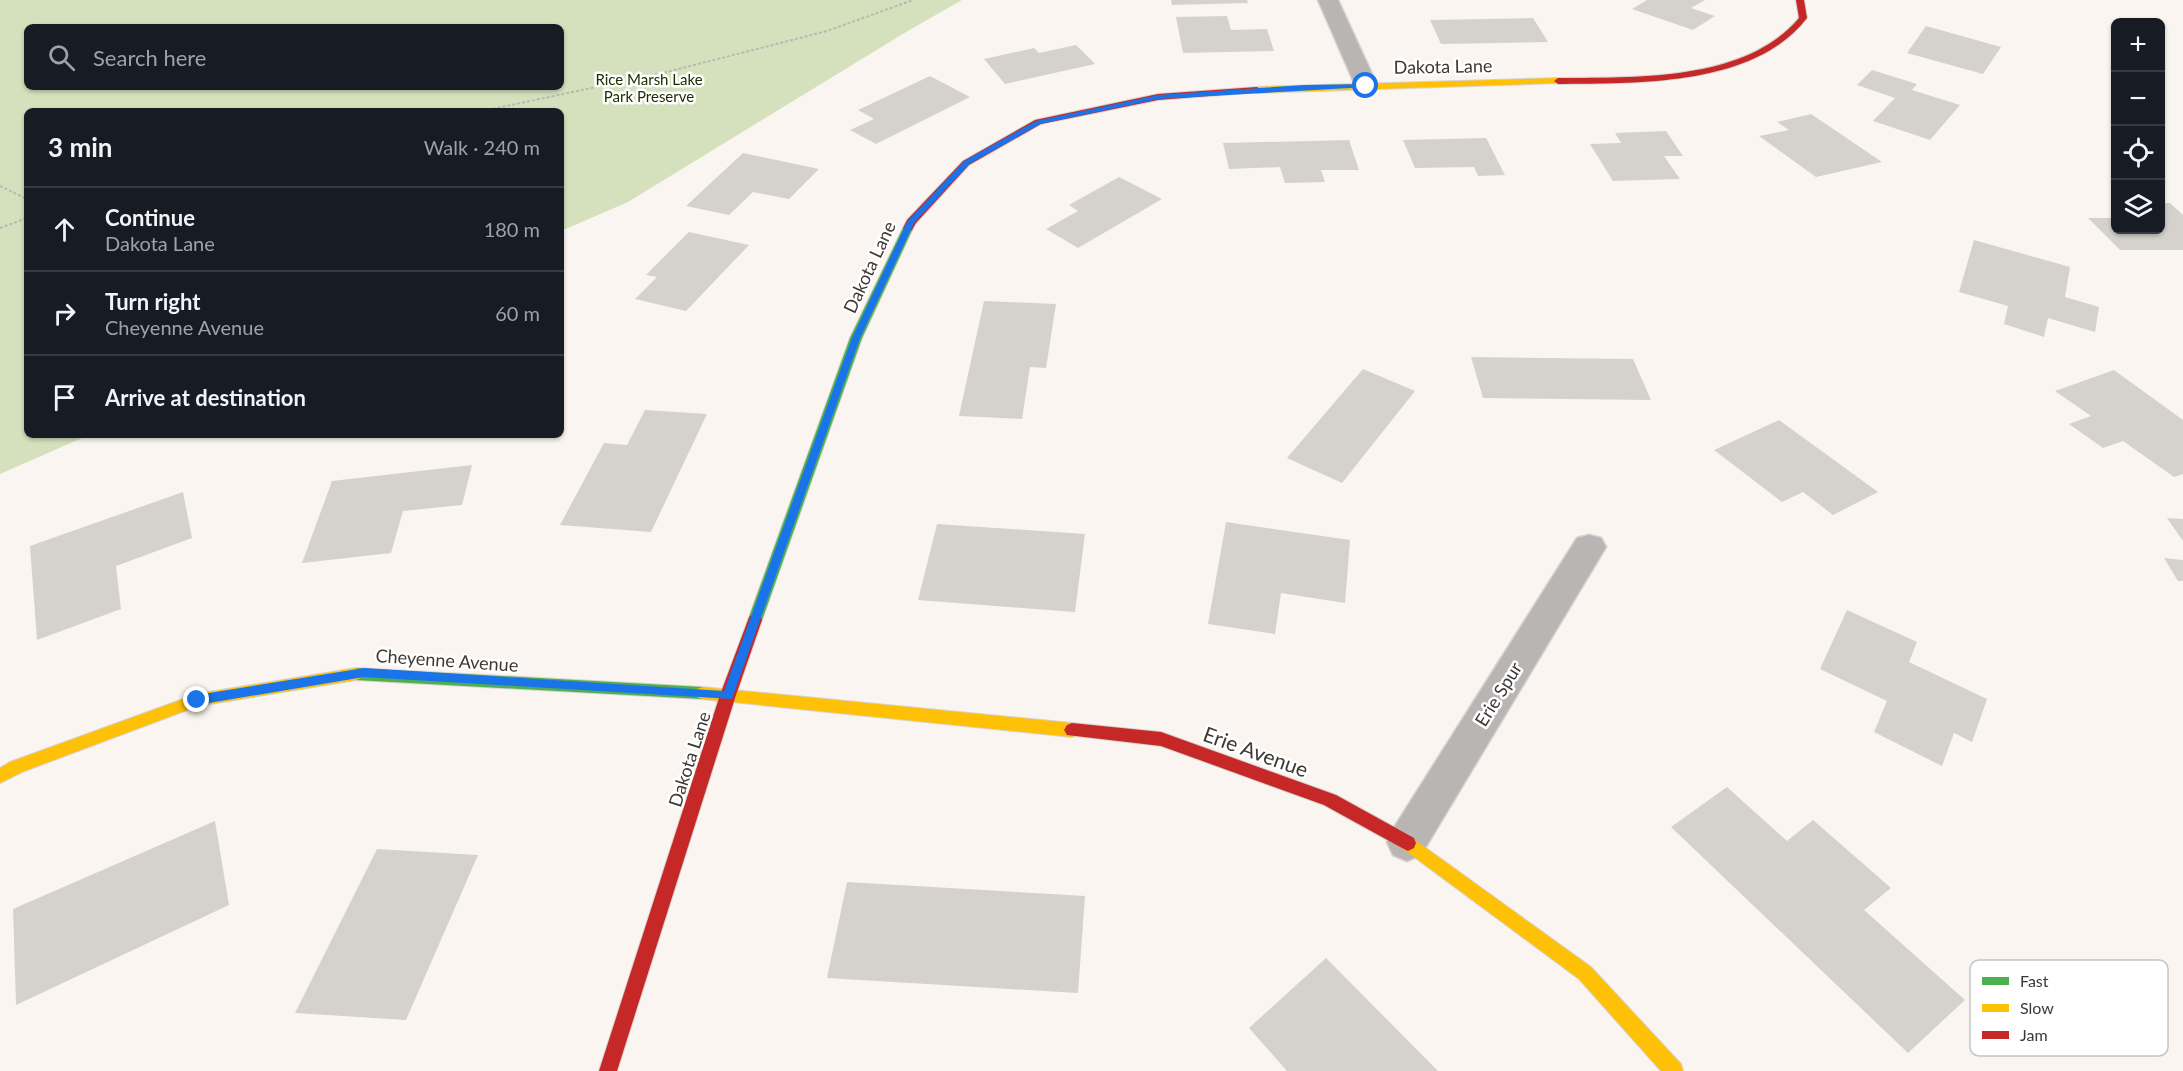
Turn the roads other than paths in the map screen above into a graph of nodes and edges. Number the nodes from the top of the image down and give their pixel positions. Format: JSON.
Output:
{"nodes":[{"id":1,"x":1328,"y":0,"type":"edge"},
{"id":2,"x":1800,"y":0,"type":"edge"},
{"id":3,"x":1366,"y":86,"type":"junction"},
{"id":4,"x":1589,"y":547,"type":"dead end"},
{"id":5,"x":728,"y":695,"type":"junction"},
{"id":6,"x":0,"y":776,"type":"edge"},
{"id":7,"x":1407,"y":842,"type":"junction"},
{"id":8,"x":608,"y":1071,"type":"edge"},
{"id":9,"x":1674,"y":1071,"type":"edge"}],
"edges":[{"from":1,"to":3,"type":"street"},
{"from":2,"to":3,"type":"street","name":"Dakota Lane"},
{"from":3,"to":5,"type":"street","name":"Dakota Lane"},
{"from":4,"to":7,"type":"street","name":"Erie Spur"},
{"from":5,"to":6,"type":"street","name":"Cheyenne Avenue"},
{"from":5,"to":7,"type":"street","name":"Erie Avenue"},
{"from":5,"to":8,"type":"street","name":"Dakota Lane"},
{"from":7,"to":9,"type":"street","name":"Erie Avenue"}]}
